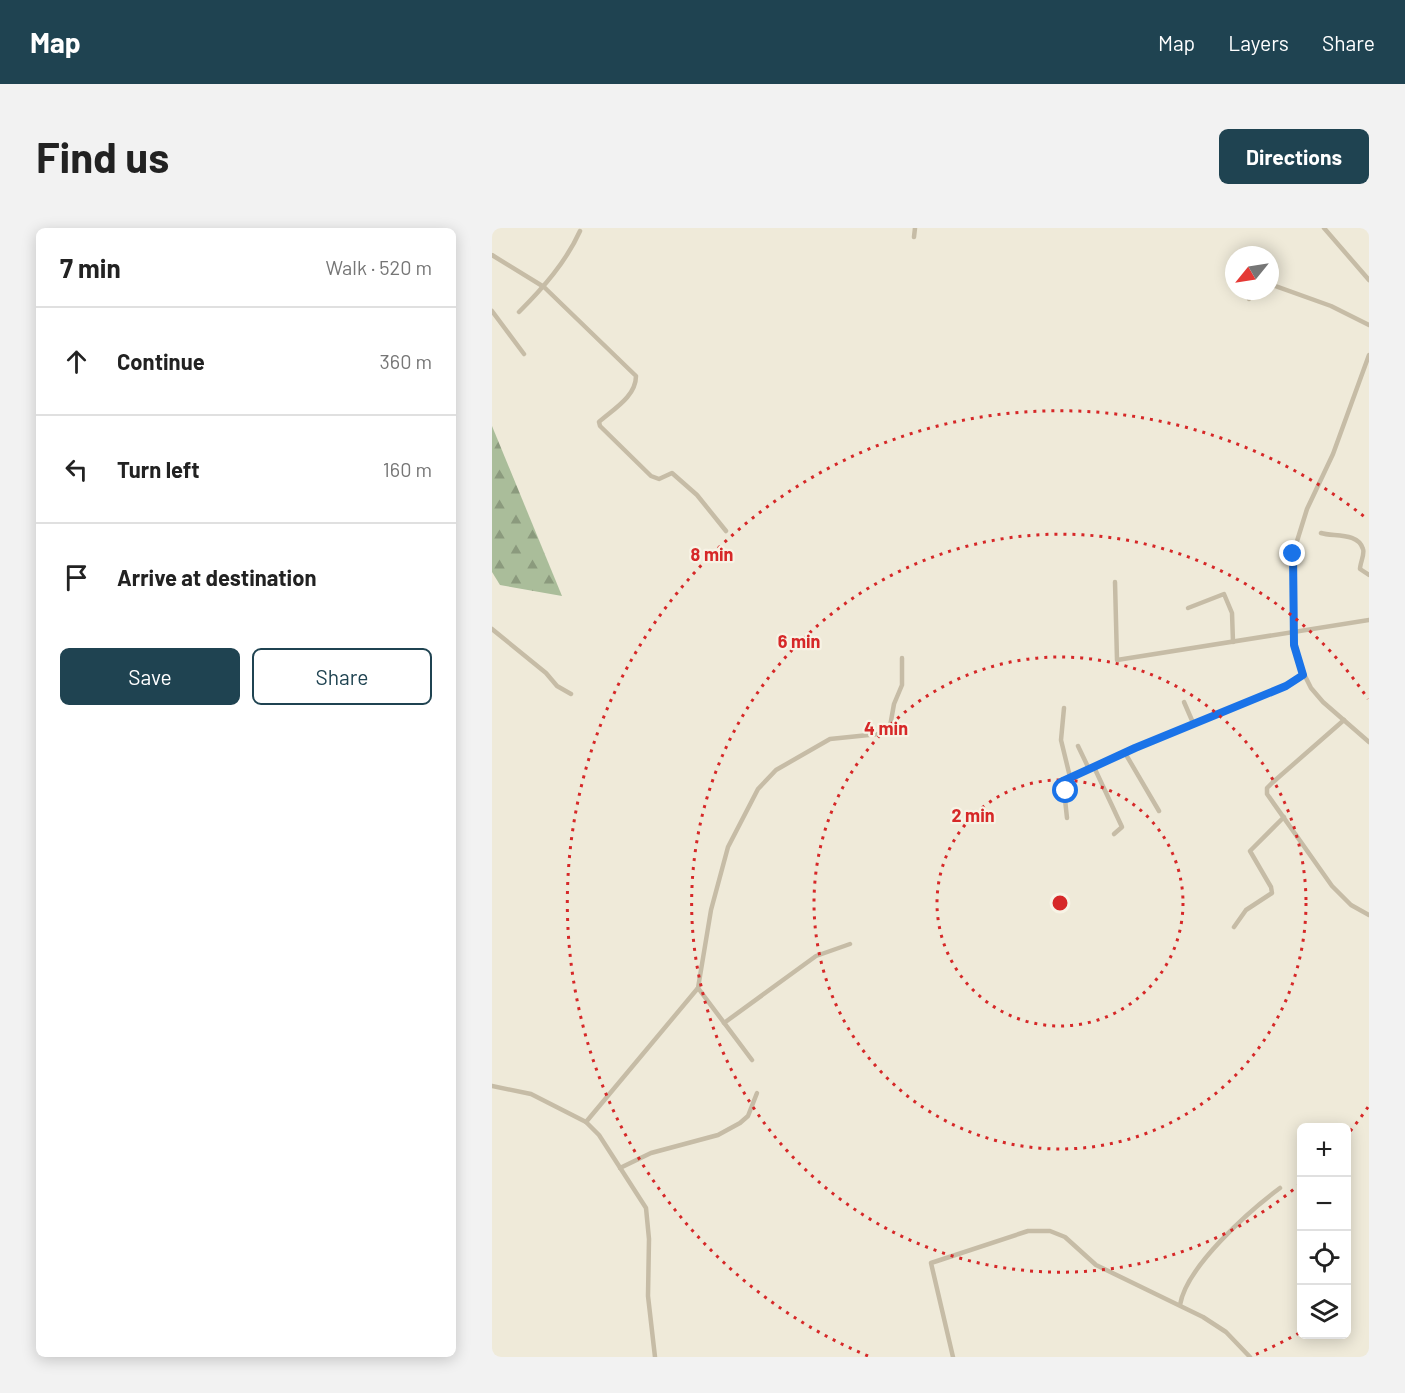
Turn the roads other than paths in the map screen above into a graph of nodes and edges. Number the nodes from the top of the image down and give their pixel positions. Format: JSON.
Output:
{"nodes":[{"id":1,"x":915,"y":228,"type":"edge"},
{"id":2,"x":1324,"y":228,"type":"edge"},
{"id":3,"x":580,"y":231,"type":"dead end"},
{"id":4,"x":914,"y":237,"type":"dead end"},
{"id":5,"x":492,"y":255,"type":"edge"},
{"id":6,"x":1369,"y":280,"type":"edge"},
{"id":7,"x":544,"y":286,"type":"junction"},
{"id":8,"x":1279,"y":287,"type":"edge"},
{"id":9,"x":492,"y":311,"type":"edge"},
{"id":10,"x":519,"y":312,"type":"dead end"},
{"id":11,"x":1369,"y":325,"type":"edge"},
{"id":12,"x":524,"y":354,"type":"dead end"},
{"id":13,"x":1369,"y":355,"type":"edge"},
{"id":14,"x":726,"y":531,"type":"dead end"},
{"id":15,"x":1321,"y":533,"type":"dead end"},
{"id":16,"x":1369,"y":575,"type":"edge"},
{"id":17,"x":1115,"y":582,"type":"dead end"},
{"id":18,"x":1188,"y":608,"type":"dead end"},
{"id":19,"x":1369,"y":620,"type":"edge"},
{"id":20,"x":492,"y":629,"type":"edge"},
{"id":21,"x":1295,"y":630,"type":"junction"},
{"id":22,"x":1233,"y":642,"type":"junction"},
{"id":23,"x":902,"y":658,"type":"dead end"},
{"id":24,"x":1303,"y":675,"type":"junction"},
{"id":25,"x":571,"y":694,"type":"dead end"},
{"id":26,"x":1184,"y":702,"type":"dead end"},
{"id":27,"x":1064,"y":708,"type":"dead end"},
{"id":28,"x":1344,"y":720,"type":"junction"},
{"id":29,"x":1194,"y":725,"type":"junction"},
{"id":30,"x":889,"y":732,"type":"junction"},
{"id":31,"x":898,"y":732,"type":"dead end"},
{"id":32,"x":1369,"y":741,"type":"edge"},
{"id":33,"x":1078,"y":746,"type":"dead end"},
{"id":34,"x":1125,"y":753,"type":"junction"},
{"id":35,"x":1091,"y":768,"type":"junction"},
{"id":36,"x":1070,"y":777,"type":"junction"},
{"id":37,"x":1160,"y":811,"type":"dead end"},
{"id":38,"x":1284,"y":817,"type":"junction"},
{"id":39,"x":1067,"y":818,"type":"dead end"},
{"id":40,"x":1114,"y":834,"type":"dead end"},
{"id":41,"x":1369,"y":915,"type":"edge"},
{"id":42,"x":1234,"y":927,"type":"dead end"},
{"id":43,"x":850,"y":944,"type":"dead end"},
{"id":44,"x":698,"y":987,"type":"junction"},
{"id":45,"x":724,"y":1023,"type":"junction"},
{"id":46,"x":753,"y":1060,"type":"dead end"},
{"id":47,"x":492,"y":1086,"type":"edge"},
{"id":48,"x":757,"y":1094,"type":"dead end"},
{"id":49,"x":586,"y":1122,"type":"junction"},
{"id":50,"x":620,"y":1168,"type":"junction"},
{"id":51,"x":1280,"y":1188,"type":"dead end"},
{"id":52,"x":1180,"y":1305,"type":"junction"},
{"id":53,"x":655,"y":1357,"type":"edge"},
{"id":54,"x":953,"y":1357,"type":"edge"},
{"id":55,"x":1250,"y":1357,"type":"edge"}],
"edges":[{"from":1,"to":4,"type":"street"},
{"from":2,"to":6,"type":"street"},
{"from":3,"to":7,"type":"street"},
{"from":5,"to":7,"type":"street"},
{"from":7,"to":10,"type":"street"},
{"from":7,"to":14,"type":"street"},
{"from":8,"to":11,"type":"street"},
{"from":9,"to":12,"type":"street"},
{"from":13,"to":21,"type":"street"},
{"from":15,"to":16,"type":"street"},
{"from":17,"to":22,"type":"street"},
{"from":18,"to":22,"type":"street"},
{"from":19,"to":21,"type":"street"},
{"from":20,"to":25,"type":"street"},
{"from":21,"to":22,"type":"street"},
{"from":21,"to":24,"type":"street"},
{"from":23,"to":30,"type":"street"},
{"from":24,"to":28,"type":"street"},
{"from":24,"to":29,"type":"street"},
{"from":26,"to":29,"type":"street"},
{"from":27,"to":36,"type":"street"},
{"from":28,"to":32,"type":"street"},
{"from":28,"to":38,"type":"street"},
{"from":29,"to":34,"type":"street"},
{"from":30,"to":31,"type":"street"},
{"from":30,"to":44,"type":"street"},
{"from":33,"to":35,"type":"street"},
{"from":34,"to":35,"type":"street"},
{"from":34,"to":37,"type":"street"},
{"from":35,"to":36,"type":"street"},
{"from":35,"to":40,"type":"street"},
{"from":36,"to":39,"type":"street"},
{"from":38,"to":41,"type":"street"},
{"from":38,"to":42,"type":"street"},
{"from":43,"to":45,"type":"street"},
{"from":44,"to":45,"type":"street"},
{"from":44,"to":49,"type":"street"},
{"from":45,"to":46,"type":"street"},
{"from":47,"to":49,"type":"street"},
{"from":48,"to":50,"type":"street"},
{"from":49,"to":50,"type":"street"},
{"from":50,"to":53,"type":"street"},
{"from":51,"to":52,"type":"street"},
{"from":52,"to":54,"type":"street"},
{"from":52,"to":55,"type":"street"}]}
